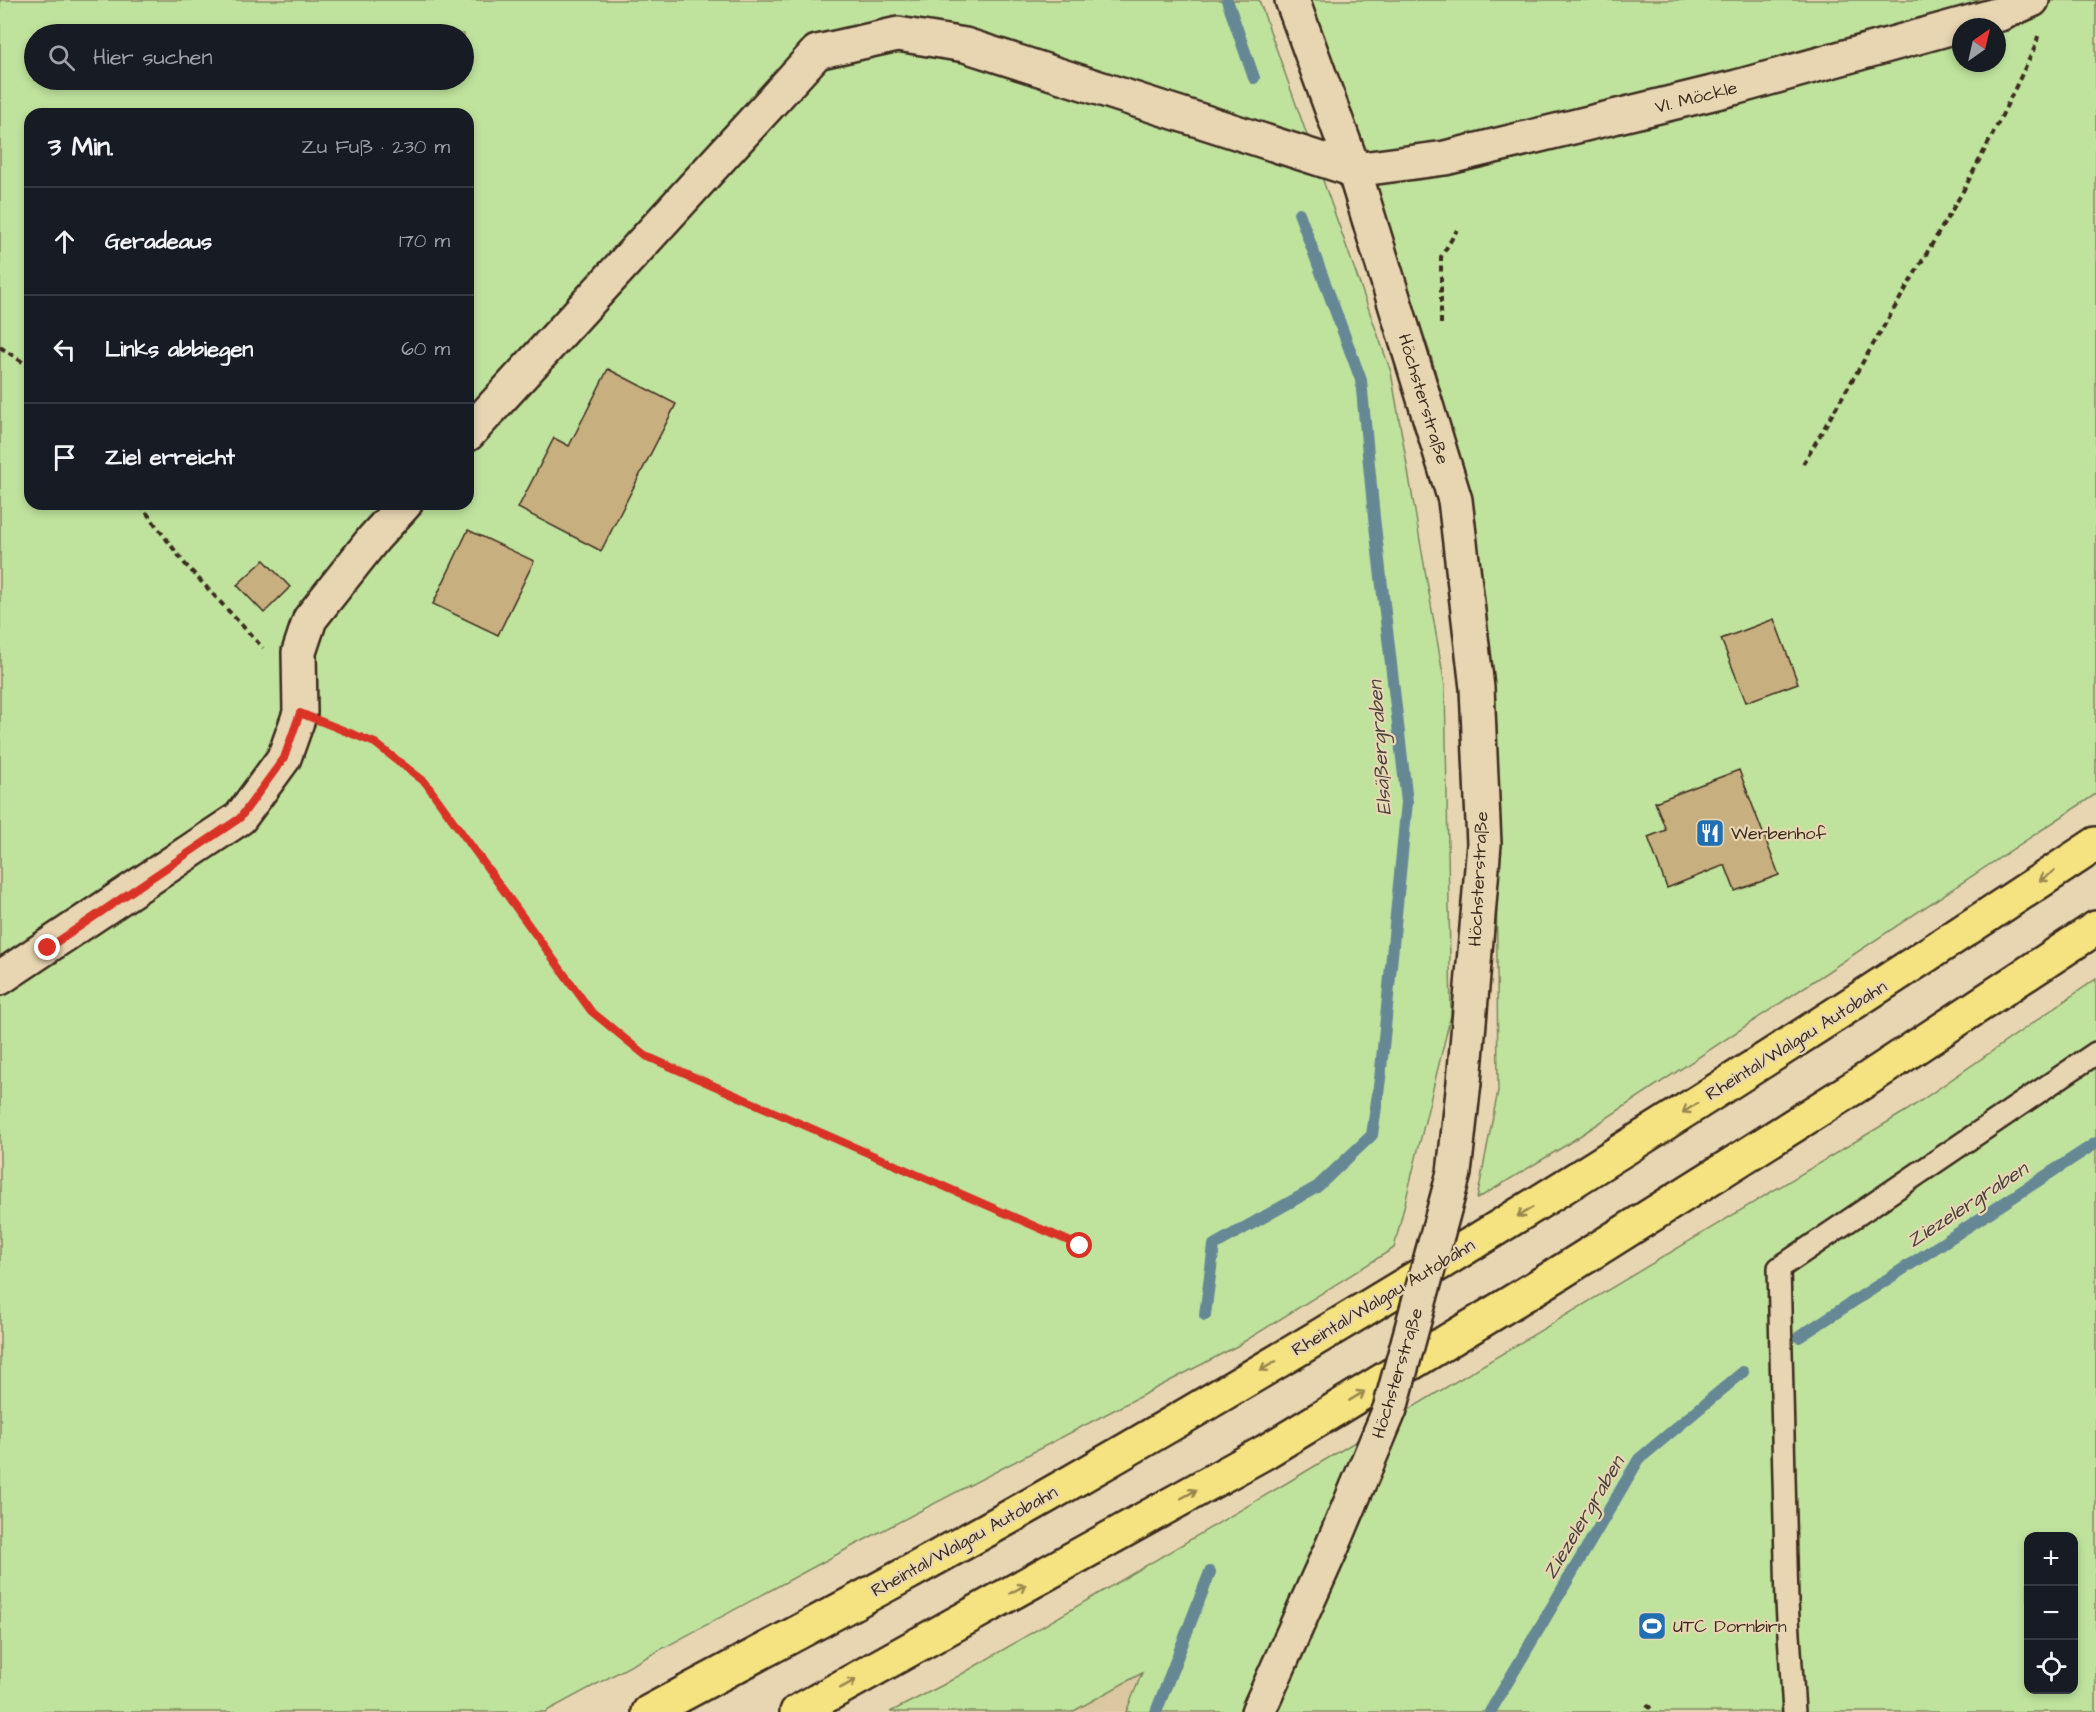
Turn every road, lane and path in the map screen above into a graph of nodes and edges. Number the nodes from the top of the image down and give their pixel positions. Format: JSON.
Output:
{"nodes":[{"id":1,"x":1292,"y":0,"type":"edge"},
{"id":2,"x":2032,"y":0,"type":"edge"},
{"id":3,"x":2038,"y":34,"type":"dead end"},
{"id":4,"x":1354,"y":170,"type":"junction"},
{"id":5,"x":0,"y":347,"type":"edge"},
{"id":6,"x":24,"y":363,"type":"edge"},
{"id":7,"x":474,"y":427,"type":"edge"},
{"id":8,"x":1803,"y":464,"type":"dead end"},
{"id":9,"x":144,"y":510,"type":"edge"},
{"id":10,"x":400,"y":510,"type":"edge"},
{"id":11,"x":299,"y":700,"type":"junction"},
{"id":12,"x":2096,"y":844,"type":"edge"},
{"id":13,"x":2096,"y":928,"type":"edge"},
{"id":14,"x":0,"y":978,"type":"edge"},
{"id":15,"x":2096,"y":1053,"type":"edge"},
{"id":16,"x":1080,"y":1246,"type":"dead end"},
{"id":17,"x":1647,"y":1704,"type":"dead end"},
{"id":18,"x":649,"y":1712,"type":"edge"},
{"id":19,"x":797,"y":1712,"type":"edge"},
{"id":20,"x":1258,"y":1712,"type":"edge"},
{"id":21,"x":1653,"y":1712,"type":"edge"},
{"id":22,"x":1794,"y":1712,"type":"edge"}],
"edges":[{"from":1,"to":4,"type":"street","name":"Höchsterstraße"},
{"from":2,"to":4,"type":"street","name":"VI. Möckle"},
{"from":3,"to":8,"type":"path"},
{"from":4,"to":7,"type":"street"},
{"from":4,"to":20,"type":"street","name":"Höchsterstraße","bridge":true},
{"from":5,"to":6,"type":"path"},
{"from":9,"to":11,"type":"path"},
{"from":10,"to":11,"type":"street"},
{"from":11,"to":14,"type":"street"},
{"from":11,"to":16,"type":"path"},
{"from":12,"to":18,"type":"highway","name":"Rheintal/Walgau Autobahn","one_way":true},
{"from":19,"to":13,"type":"highway","one_way":true},
{"from":15,"to":22,"type":"lane"},
{"from":17,"to":21,"type":"path"}]}
